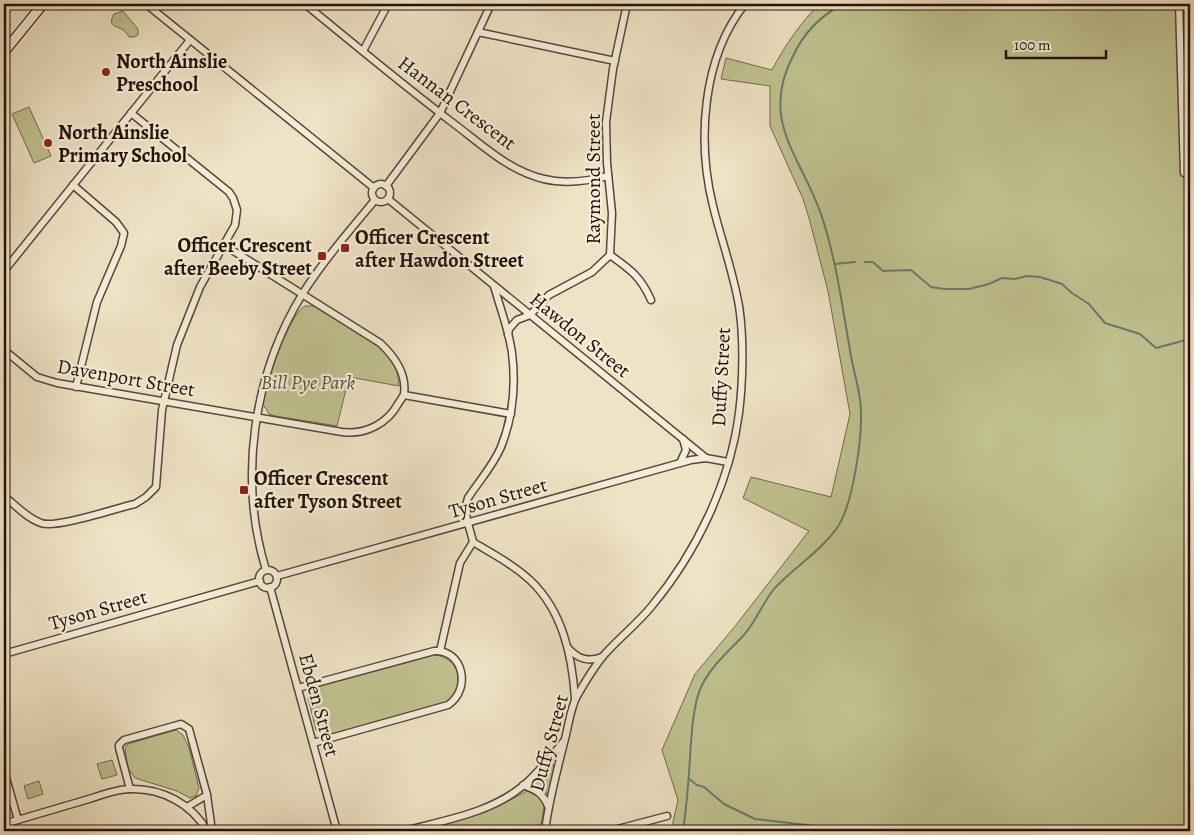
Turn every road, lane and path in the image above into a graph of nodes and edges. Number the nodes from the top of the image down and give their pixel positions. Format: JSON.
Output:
{"nodes":[{"id":1,"x":43,"y":4,"type":"edge"},
{"id":2,"x":146,"y":4,"type":"edge"},
{"id":3,"x":305,"y":4,"type":"edge"},
{"id":4,"x":388,"y":4,"type":"edge"},
{"id":5,"x":491,"y":4,"type":"edge"},
{"id":6,"x":627,"y":4,"type":"edge"},
{"id":7,"x":745,"y":4,"type":"edge"},
{"id":8,"x":1179,"y":4,"type":"edge"},
{"id":9,"x":478,"y":32,"type":"junction"},
{"id":10,"x":190,"y":40,"type":"junction"},
{"id":11,"x":363,"y":51,"type":"junction"},
{"id":12,"x":4,"y":52,"type":"edge"},
{"id":13,"x":615,"y":61,"type":"junction"},
{"id":14,"x":131,"y":113,"type":"junction"},
{"id":15,"x":440,"y":114,"type":"junction"},
{"id":16,"x":1184,"y":174,"type":"dead end"},
{"id":17,"x":608,"y":176,"type":"junction"},
{"id":18,"x":73,"y":185,"type":"junction"},
{"id":19,"x":386,"y":186,"type":"junction"},
{"id":20,"x":374,"y":188,"type":"junction"},
{"id":21,"x":388,"y":199,"type":"junction"},
{"id":22,"x":375,"y":200,"type":"junction"},
{"id":23,"x":224,"y":245,"type":"junction"},
{"id":24,"x":610,"y":255,"type":"junction"},
{"id":25,"x":4,"y":271,"type":"edge"},
{"id":26,"x":494,"y":286,"type":"junction"},
{"id":27,"x":302,"y":294,"type":"junction"},
{"id":28,"x":651,"y":300,"type":"dead end"},
{"id":29,"x":530,"y":315,"type":"junction"},
{"id":30,"x":508,"y":337,"type":"junction"},
{"id":31,"x":4,"y":350,"type":"edge"},
{"id":32,"x":76,"y":387,"type":"junction"},
{"id":33,"x":404,"y":395,"type":"junction"},
{"id":34,"x":164,"y":402,"type":"junction"},
{"id":35,"x":511,"y":414,"type":"junction"},
{"id":36,"x":254,"y":417,"type":"junction"},
{"id":37,"x":683,"y":439,"type":"junction"},
{"id":38,"x":706,"y":458,"type":"junction"},
{"id":39,"x":728,"y":462,"type":"junction"},
{"id":40,"x":680,"y":463,"type":"junction"},
{"id":41,"x":4,"y":496,"type":"edge"},
{"id":42,"x":468,"y":524,"type":"junction"},
{"id":43,"x":473,"y":542,"type":"junction"},
{"id":44,"x":266,"y":570,"type":"junction"},
{"id":45,"x":277,"y":576,"type":"junction"},
{"id":46,"x":260,"y":581,"type":"junction"},
{"id":47,"x":270,"y":587,"type":"junction"},
{"id":48,"x":568,"y":648,"type":"junction"},
{"id":49,"x":440,"y":651,"type":"junction"},
{"id":50,"x":4,"y":654,"type":"edge"},
{"id":51,"x":604,"y":656,"type":"junction"},
{"id":52,"x":298,"y":688,"type":"junction"},
{"id":53,"x":575,"y":700,"type":"junction"},
{"id":54,"x":565,"y":739,"type":"junction"},
{"id":55,"x":313,"y":743,"type":"junction"},
{"id":56,"x":4,"y":772,"type":"edge"},
{"id":57,"x":523,"y":786,"type":"junction"},
{"id":58,"x":130,"y":789,"type":"junction"},
{"id":59,"x":207,"y":795,"type":"junction"},
{"id":60,"x":548,"y":806,"type":"junction"},
{"id":61,"x":187,"y":807,"type":"junction"},
{"id":62,"x":667,"y":816,"type":"dead end"},
{"id":63,"x":18,"y":820,"type":"junction"},
{"id":64,"x":4,"y":824,"type":"edge"},
{"id":65,"x":208,"y":831,"type":"edge"},
{"id":66,"x":212,"y":831,"type":"edge"},
{"id":67,"x":337,"y":831,"type":"edge"},
{"id":68,"x":404,"y":831,"type":"edge"},
{"id":69,"x":545,"y":831,"type":"edge"},
{"id":70,"x":610,"y":831,"type":"edge"}],
"edges":[{"from":1,"to":12,"type":"main road"},
{"from":2,"to":10,"type":"street"},
{"from":3,"to":11,"type":"street","name":"Hannan Crescent"},
{"from":4,"to":11,"type":"street"},
{"from":5,"to":9,"type":"street"},
{"from":6,"to":13,"type":"street","name":"Raymond Street"},
{"from":7,"to":39,"type":"street","name":"Duffy Street"},
{"from":8,"to":16,"type":"street"},
{"from":9,"to":13,"type":"street"},
{"from":9,"to":15,"type":"street"},
{"from":10,"to":14,"type":"street"},
{"from":10,"to":20,"type":"street"},
{"from":11,"to":15,"type":"street","name":"Hannan Crescent"},
{"from":13,"to":17,"type":"street","name":"Raymond Street"},
{"from":14,"to":18,"type":"street"},
{"from":14,"to":23,"type":"street"},
{"from":15,"to":17,"type":"street","name":"Hannan Crescent"},
{"from":15,"to":19,"type":"street"},
{"from":17,"to":24,"type":"street","name":"Raymond Street"},
{"from":18,"to":25,"type":"street"},
{"from":18,"to":32,"type":"street"},
{"from":19,"to":20,"type":"street"},
{"from":19,"to":21,"type":"street"},
{"from":20,"to":22,"type":"street"},
{"from":21,"to":22,"type":"street"},
{"from":21,"to":26,"type":"street","name":"Hawdon Street"},
{"from":22,"to":27,"type":"street"},
{"from":23,"to":27,"type":"street"},
{"from":23,"to":34,"type":"street"},
{"from":24,"to":28,"type":"street"},
{"from":24,"to":29,"type":"street","name":"Raymond Street"},
{"from":26,"to":29,"type":"street","name":"Hawdon Street"},
{"from":26,"to":30,"type":"street"},
{"from":27,"to":33,"type":"street"},
{"from":27,"to":36,"type":"street"},
{"from":29,"to":30,"type":"street","name":"Raymond Street"},
{"from":29,"to":37,"type":"street","name":"Hawdon Street"},
{"from":30,"to":35,"type":"street"},
{"from":31,"to":32,"type":"street","name":"Davenport Street"},
{"from":32,"to":34,"type":"street","name":"Davenport Street"},
{"from":33,"to":35,"type":"street"},
{"from":33,"to":36,"type":"street","name":"Davenport Street"},
{"from":34,"to":36,"type":"street","name":"Davenport Street"},
{"from":34,"to":41,"type":"street"},
{"from":35,"to":42,"type":"street"},
{"from":36,"to":44,"type":"street"},
{"from":37,"to":38,"type":"street","name":"Hawdon Street"},
{"from":37,"to":40,"type":"street"},
{"from":38,"to":39,"type":"street","name":"Tyson Street"},
{"from":38,"to":40,"type":"street","name":"Tyson Street"},
{"from":39,"to":51,"type":"street","name":"Duffy Street"},
{"from":40,"to":42,"type":"street","name":"Tyson Street"},
{"from":42,"to":43,"type":"street"},
{"from":42,"to":45,"type":"street","name":"Tyson Street"},
{"from":43,"to":48,"type":"street"},
{"from":43,"to":49,"type":"street"},
{"from":44,"to":45,"type":"street"},
{"from":44,"to":46,"type":"street"},
{"from":45,"to":47,"type":"street"},
{"from":46,"to":47,"type":"street"},
{"from":46,"to":50,"type":"street","name":"Tyson Street"},
{"from":47,"to":52,"type":"street","name":"Ebden Street"},
{"from":48,"to":51,"type":"street"},
{"from":48,"to":53,"type":"street"},
{"from":49,"to":52,"type":"street"},
{"from":49,"to":55,"type":"street"},
{"from":51,"to":53,"type":"street","name":"Duffy Street"},
{"from":52,"to":55,"type":"street","name":"Ebden Street"},
{"from":53,"to":54,"type":"street","name":"Duffy Street"},
{"from":54,"to":57,"type":"street"},
{"from":54,"to":60,"type":"street","name":"Duffy Street"},
{"from":55,"to":67,"type":"street","name":"Ebden Street"},
{"from":56,"to":63,"type":"street"},
{"from":57,"to":60,"type":"street"},
{"from":57,"to":68,"type":"street"},
{"from":58,"to":59,"type":"street"},
{"from":58,"to":61,"type":"street"},
{"from":58,"to":63,"type":"street"},
{"from":59,"to":61,"type":"street"},
{"from":59,"to":66,"type":"street"},
{"from":60,"to":69,"type":"street","name":"Duffy Street"},
{"from":61,"to":65,"type":"street"},
{"from":62,"to":70,"type":"street"},
{"from":63,"to":64,"type":"street"}]}
